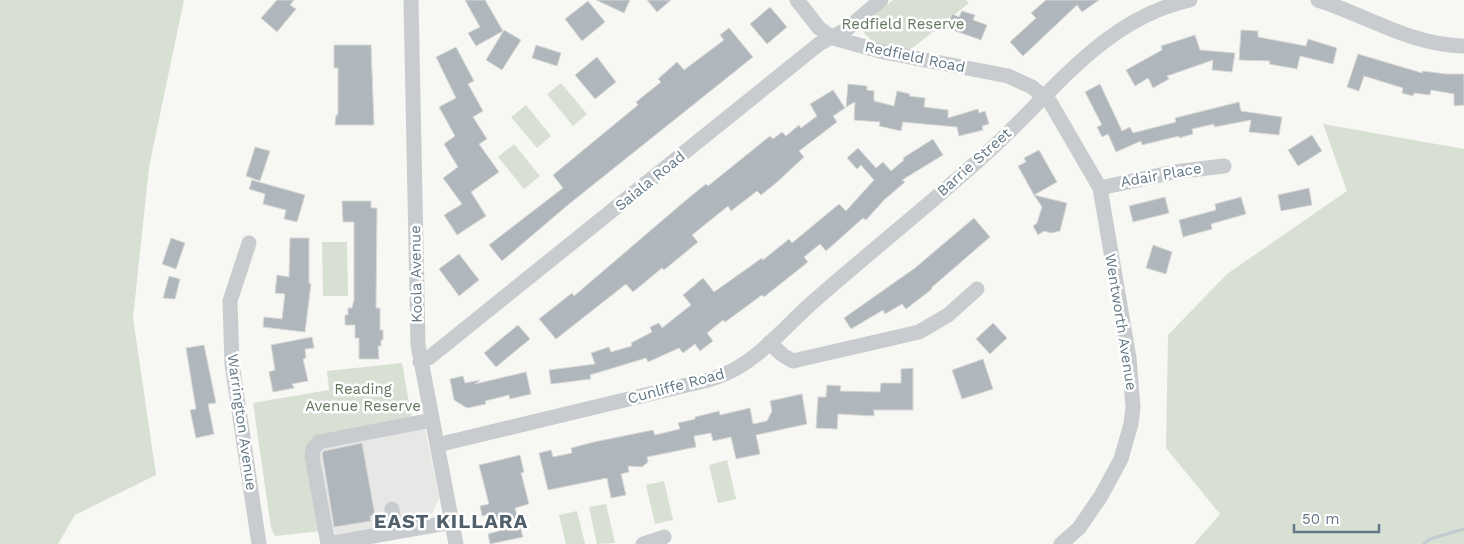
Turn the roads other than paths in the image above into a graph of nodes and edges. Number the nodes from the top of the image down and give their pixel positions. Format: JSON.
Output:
{"nodes":[{"id":1,"x":411,"y":0,"type":"edge"},
{"id":2,"x":797,"y":0,"type":"edge"},
{"id":3,"x":881,"y":0,"type":"edge"},
{"id":4,"x":1190,"y":0,"type":"edge"},
{"id":5,"x":1318,"y":0,"type":"edge"},
{"id":6,"x":833,"y":38,"type":"junction"},
{"id":7,"x":1464,"y":46,"type":"edge"},
{"id":8,"x":1044,"y":96,"type":"junction"},
{"id":9,"x":1224,"y":166,"type":"dead end"},
{"id":10,"x":1100,"y":188,"type":"junction"},
{"id":11,"x":249,"y":243,"type":"dead end"},
{"id":12,"x":977,"y":289,"type":"dead end"},
{"id":13,"x":769,"y":343,"type":"junction"},
{"id":14,"x":420,"y":362,"type":"junction"},
{"id":15,"x":432,"y":420,"type":"junction"},
{"id":16,"x":437,"y":444,"type":"junction"},
{"id":17,"x":392,"y":509,"type":"dead end"},
{"id":18,"x":452,"y":522,"type":"junction"},
{"id":19,"x":395,"y":532,"type":"junction"},
{"id":20,"x":664,"y":537,"type":"dead end"},
{"id":21,"x":260,"y":544,"type":"edge"},
{"id":22,"x":328,"y":544,"type":"edge"},
{"id":23,"x":456,"y":544,"type":"edge"},
{"id":24,"x":643,"y":544,"type":"edge"},
{"id":25,"x":1061,"y":544,"type":"edge"}],
"edges":[{"from":1,"to":14,"type":"street","name":"Koola Avenue"},
{"from":2,"to":6,"type":"street","name":"Redfield Road"},
{"from":3,"to":6,"type":"street","name":"Saiala Road"},
{"from":4,"to":8,"type":"street","name":"Barrie Street"},
{"from":5,"to":7,"type":"street"},
{"from":6,"to":8,"type":"street","name":"Redfield Road"},
{"from":6,"to":14,"type":"street","name":"Saiala Road"},
{"from":8,"to":10,"type":"street","name":"Wentworth Avenue"},
{"from":8,"to":13,"type":"street","name":"Barrie Street"},
{"from":9,"to":10,"type":"street","name":"Adair Place"},
{"from":10,"to":25,"type":"street","name":"Wentworth Avenue"},
{"from":11,"to":21,"type":"street","name":"Warrington Avenue"},
{"from":12,"to":13,"type":"street"},
{"from":13,"to":16,"type":"street","name":"Cunliffe Road"},
{"from":14,"to":15,"type":"street","name":"Koola Avenue"},
{"from":15,"to":16,"type":"street","name":"Koola Avenue"},
{"from":15,"to":22,"type":"street"},
{"from":16,"to":18,"type":"street","name":"Koola Avenue"},
{"from":17,"to":19,"type":"street"},
{"from":18,"to":19,"type":"street"},
{"from":18,"to":23,"type":"street","name":"Koola Avenue"},
{"from":19,"to":22,"type":"street"},
{"from":20,"to":24,"type":"street"}]}
